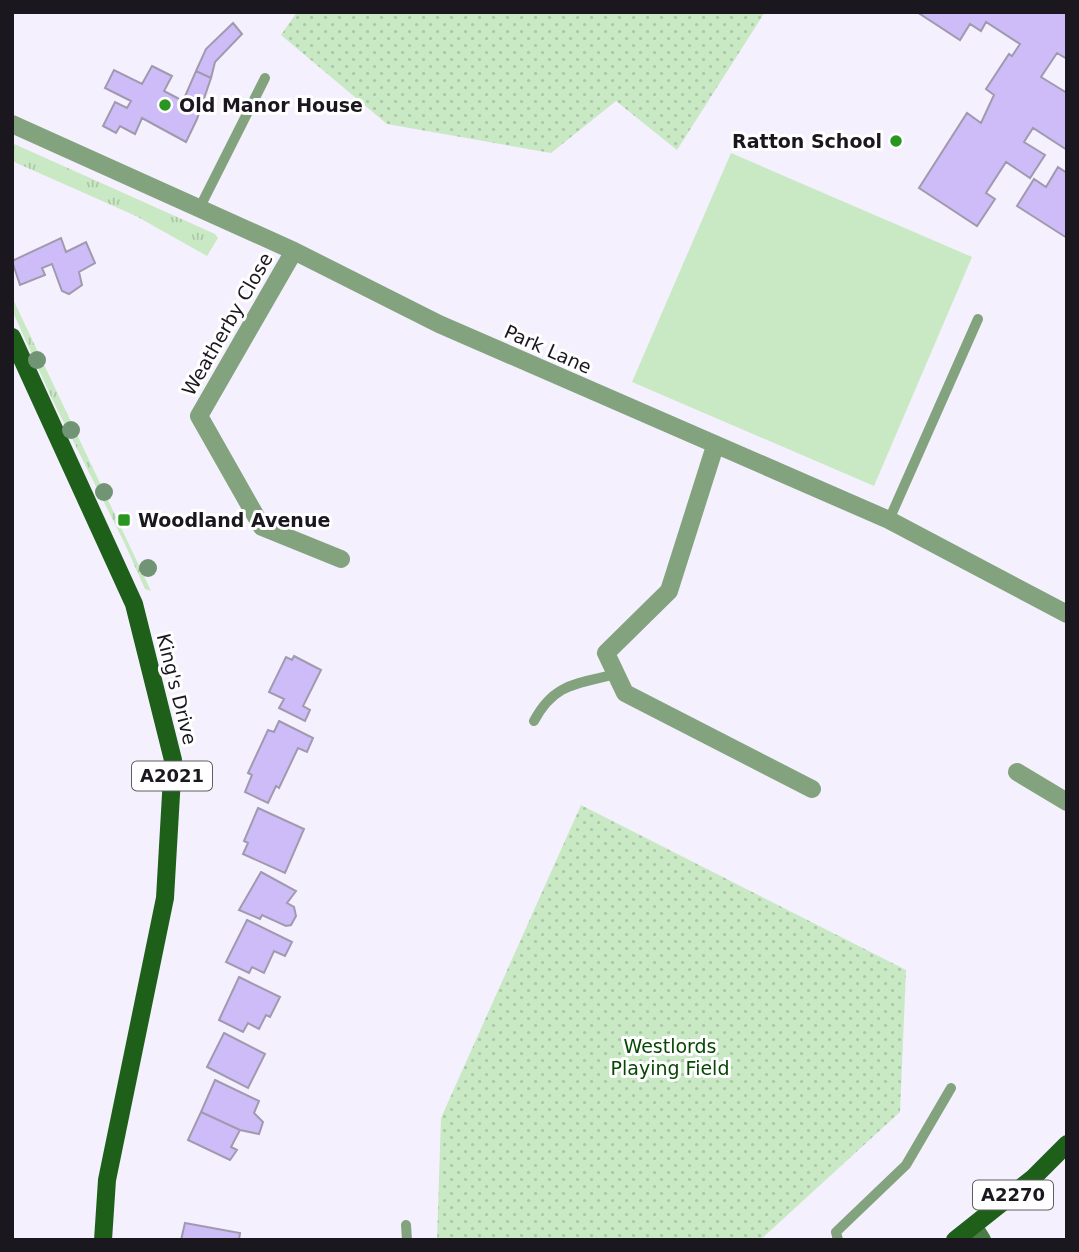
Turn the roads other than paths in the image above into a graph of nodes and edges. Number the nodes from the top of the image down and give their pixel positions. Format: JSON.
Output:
{"nodes":[{"id":1,"x":265,"y":78,"type":"dead end"},
{"id":2,"x":12,"y":124,"type":"edge"},
{"id":3,"x":200,"y":207,"type":"junction"},
{"id":4,"x":294,"y":251,"type":"junction"},
{"id":5,"x":978,"y":319,"type":"dead end"},
{"id":6,"x":12,"y":338,"type":"edge"},
{"id":7,"x":715,"y":446,"type":"junction"},
{"id":8,"x":889,"y":520,"type":"junction"},
{"id":9,"x":341,"y":559,"type":"dead end"},
{"id":10,"x":1067,"y":614,"type":"edge"},
{"id":11,"x":616,"y":674,"type":"junction"},
{"id":12,"x":534,"y":721,"type":"dead end"},
{"id":13,"x":1017,"y":772,"type":"dead end"},
{"id":14,"x":812,"y":789,"type":"dead end"},
{"id":15,"x":1067,"y":802,"type":"edge"},
{"id":16,"x":951,"y":1088,"type":"dead end"},
{"id":17,"x":1067,"y":1144,"type":"edge"},
{"id":18,"x":406,"y":1225,"type":"dead end"},
{"id":19,"x":978,"y":1233,"type":"edge"},
{"id":20,"x":103,"y":1240,"type":"edge"},
{"id":21,"x":407,"y":1240,"type":"edge"},
{"id":22,"x":838,"y":1240,"type":"edge"},
{"id":23,"x":955,"y":1240,"type":"edge"}],
"edges":[{"from":1,"to":3,"type":"lane"},
{"from":2,"to":3,"type":"street","name":"Park Lane"},
{"from":3,"to":4,"type":"street","name":"Park Lane"},
{"from":4,"to":7,"type":"street","name":"Park Lane"},
{"from":4,"to":9,"type":"street","name":"Weatherby Close"},
{"from":5,"to":8,"type":"lane"},
{"from":6,"to":20,"type":"main road","name":"King's Drive","number":"A2021"},
{"from":7,"to":8,"type":"street","name":"Park Lane"},
{"from":7,"to":11,"type":"street"},
{"from":8,"to":10,"type":"street","name":"Park Lane"},
{"from":11,"to":12,"type":"lane"},
{"from":11,"to":14,"type":"street"},
{"from":13,"to":15,"type":"street"},
{"from":16,"to":22,"type":"lane"},
{"from":17,"to":19,"type":"main road","number":"A2270"},
{"from":18,"to":21,"type":"lane"},
{"from":19,"to":23,"type":"main road","number":"A2270"}]}
